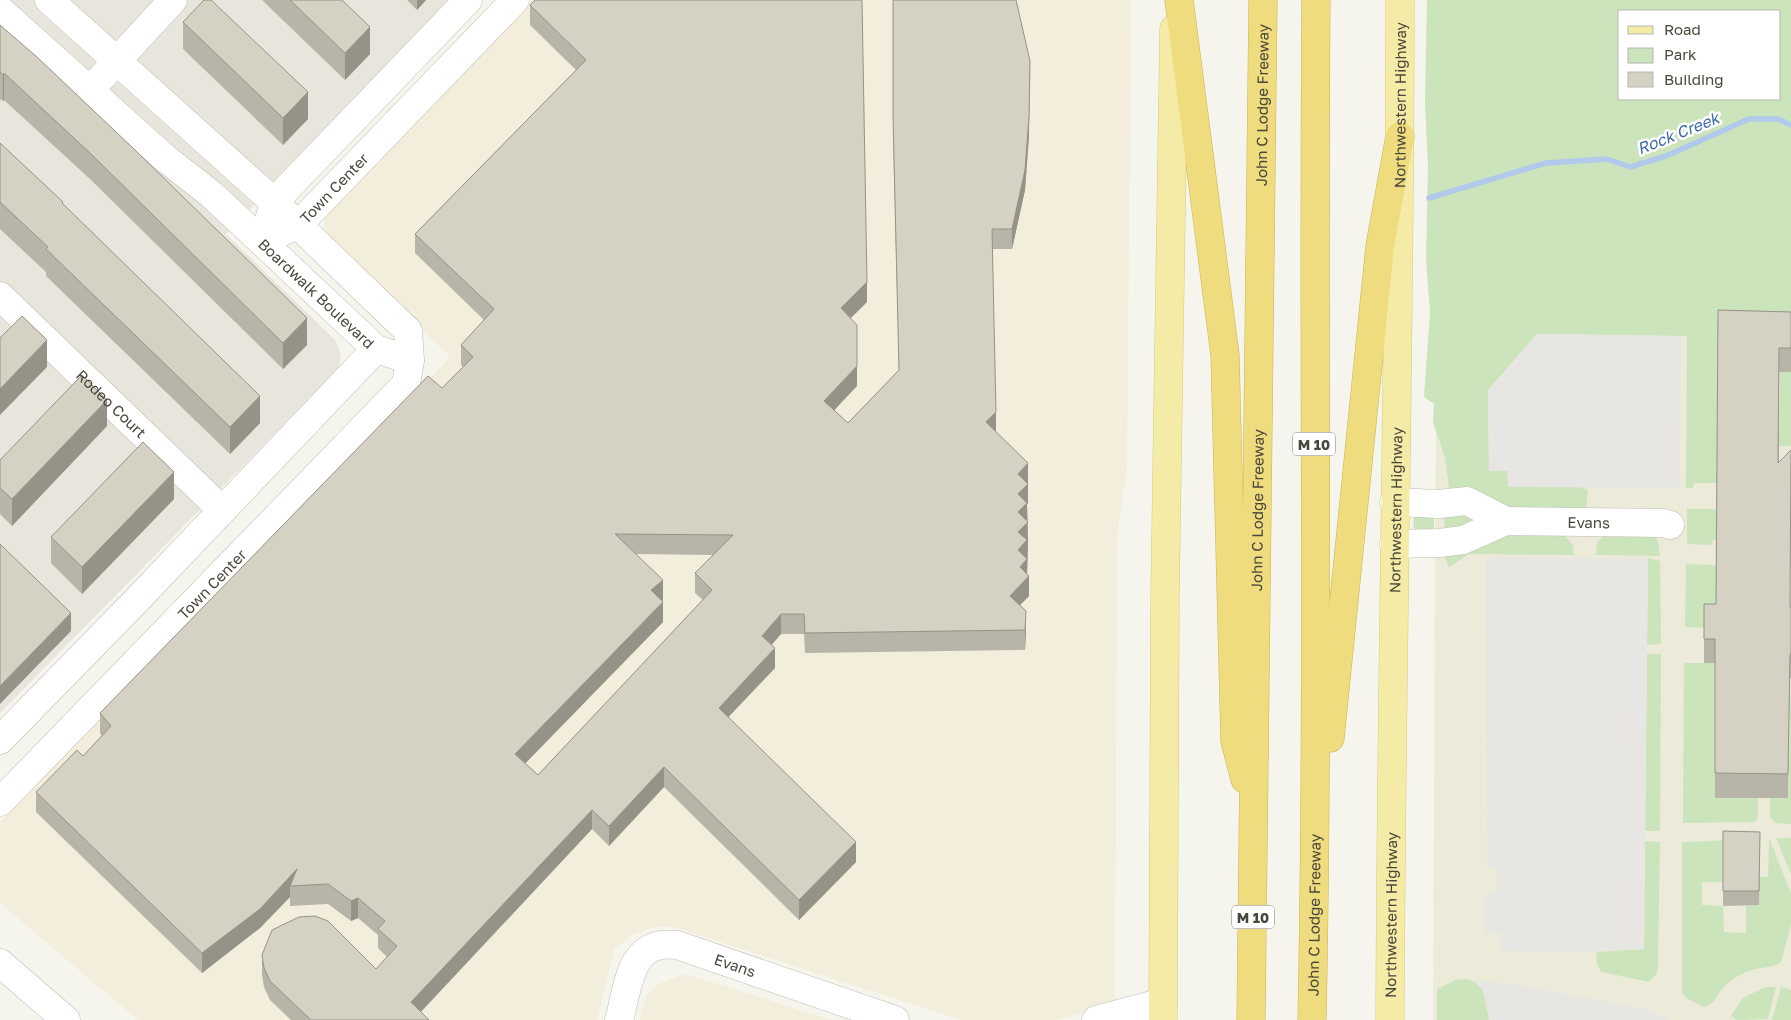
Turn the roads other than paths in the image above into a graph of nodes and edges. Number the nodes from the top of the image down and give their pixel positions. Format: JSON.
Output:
{"nodes":[{"id":1,"x":49,"y":0,"type":"edge"},
{"id":2,"x":173,"y":0,"type":"edge"},
{"id":3,"x":468,"y":0,"type":"edge"},
{"id":4,"x":515,"y":0,"type":"edge"},
{"id":5,"x":1174,"y":0,"type":"edge"},
{"id":6,"x":1179,"y":0,"type":"edge"},
{"id":7,"x":1263,"y":0,"type":"edge"},
{"id":8,"x":1316,"y":0,"type":"edge"},
{"id":9,"x":1400,"y":0,"type":"edge"},
{"id":10,"x":0,"y":10,"type":"edge"},
{"id":11,"x":117,"y":61,"type":"junction"},
{"id":12,"x":89,"y":91,"type":"junction"},
{"id":13,"x":1400,"y":136,"type":"junction"},
{"id":14,"x":274,"y":202,"type":"junction"},
{"id":15,"x":298,"y":225,"type":"junction"},
{"id":16,"x":262,"y":241,"type":"junction"},
{"id":17,"x":0,"y":296,"type":"edge"},
{"id":18,"x":376,"y":349,"type":"junction"},
{"id":19,"x":410,"y":360,"type":"junction"},
{"id":20,"x":1394,"y":502,"type":"junction"},
{"id":21,"x":222,"y":510,"type":"junction"},
{"id":22,"x":1506,"y":521,"type":"junction"},
{"id":23,"x":1670,"y":525,"type":"dead end"},
{"id":24,"x":1394,"y":544,"type":"junction"},
{"id":25,"x":0,"y":740,"type":"edge"},
{"id":26,"x":0,"y":802,"type":"edge"},
{"id":27,"x":1254,"y":814,"type":"junction"},
{"id":28,"x":1315,"y":889,"type":"junction"},
{"id":29,"x":0,"y":963,"type":"edge"},
{"id":30,"x":1163,"y":1011,"type":"edge"},
{"id":31,"x":66,"y":1020,"type":"edge"},
{"id":32,"x":620,"y":1020,"type":"edge"},
{"id":33,"x":895,"y":1020,"type":"edge"},
{"id":34,"x":1096,"y":1020,"type":"edge"},
{"id":35,"x":1251,"y":1020,"type":"edge"},
{"id":36,"x":1312,"y":1020,"type":"edge"},
{"id":37,"x":1390,"y":1020,"type":"edge"}],
"edges":[{"from":1,"to":11,"type":"street"},
{"from":2,"to":11,"type":"street"},
{"from":3,"to":14,"type":"street"},
{"from":4,"to":15,"type":"street","name":"Town Center"},
{"from":5,"to":30,"type":"main road"},
{"from":6,"to":27,"type":"highway"},
{"from":7,"to":27,"type":"highway","name":"John C Lodge Freeway","number":"M 10"},
{"from":8,"to":28,"type":"highway","name":"John C Lodge Freeway","number":"M 10"},
{"from":9,"to":13,"type":"main road","name":"Northwestern Highway"},
{"from":10,"to":12,"type":"street","name":"Boardwalk Boulevard"},
{"from":11,"to":12,"type":"street"},
{"from":11,"to":14,"type":"street"},
{"from":12,"to":16,"type":"street","name":"Boardwalk Boulevard"},
{"from":13,"to":20,"type":"main road","name":"Northwestern Highway"},
{"from":13,"to":28,"type":"highway"},
{"from":14,"to":15,"type":"street"},
{"from":14,"to":16,"type":"street"},
{"from":15,"to":16,"type":"street","name":"Town Center"},
{"from":15,"to":19,"type":"street"},
{"from":16,"to":18,"type":"street","name":"Boardwalk Boulevard"},
{"from":17,"to":21,"type":"street","name":"Rodeo Court"},
{"from":18,"to":19,"type":"street","name":"Boardwalk Boulevard"},
{"from":18,"to":21,"type":"street"},
{"from":19,"to":26,"type":"street","name":"Town Center"},
{"from":20,"to":22,"type":"street","name":"Evans"},
{"from":20,"to":24,"type":"main road","name":"Northwestern Highway"},
{"from":21,"to":25,"type":"street"},
{"from":22,"to":23,"type":"street","name":"Evans"},
{"from":22,"to":24,"type":"street","name":"Evans"},
{"from":24,"to":37,"type":"main road","name":"Northwestern Highway"},
{"from":27,"to":35,"type":"highway","name":"John C Lodge Freeway","number":"M 10"},
{"from":28,"to":36,"type":"highway","name":"John C Lodge Freeway","number":"M 10"},
{"from":29,"to":31,"type":"street"},
{"from":30,"to":34,"type":"street"},
{"from":32,"to":33,"type":"street","name":"Evans"}]}
